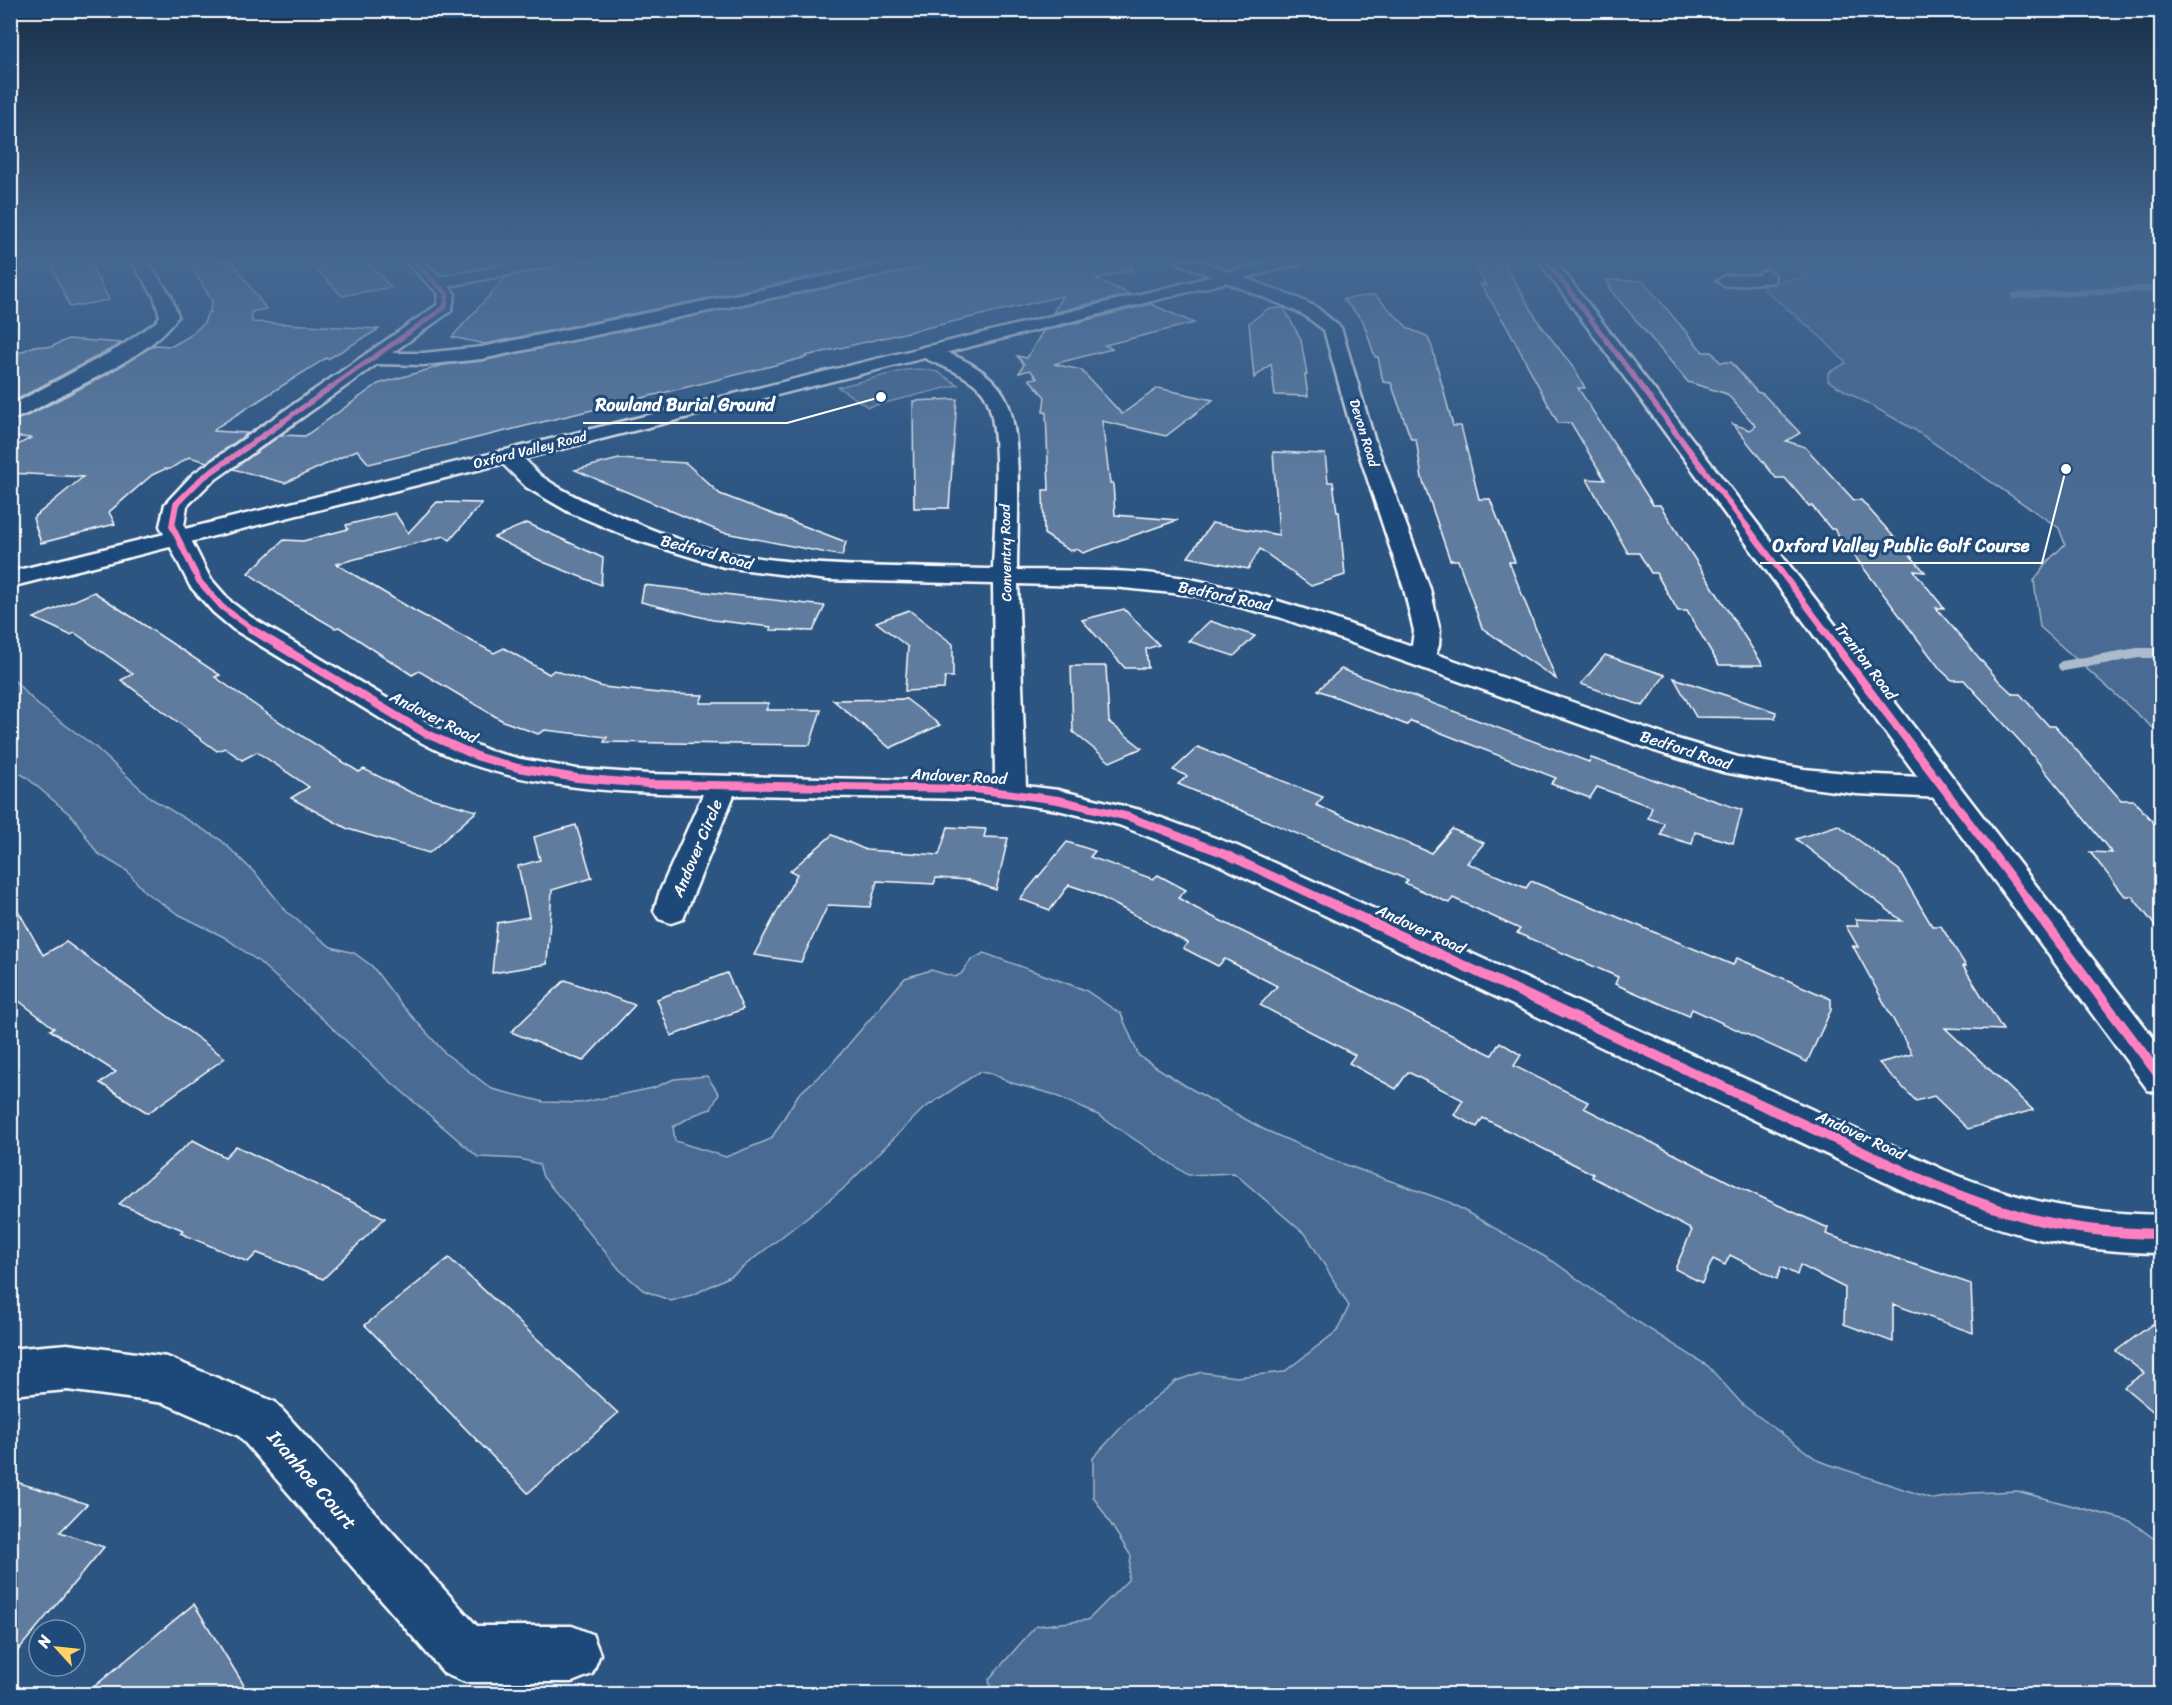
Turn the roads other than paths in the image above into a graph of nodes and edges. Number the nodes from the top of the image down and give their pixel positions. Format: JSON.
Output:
{"nodes":[{"id":1,"x":144,"y":341,"type":"edge"},
{"id":2,"x":399,"y":341,"type":"edge"},
{"id":3,"x":541,"y":341,"type":"edge"},
{"id":4,"x":973,"y":341,"type":"edge"},
{"id":5,"x":1337,"y":341,"type":"edge"},
{"id":6,"x":1607,"y":341,"type":"edge"},
{"id":7,"x":927,"y":352,"type":"junction"},
{"id":8,"x":375,"y":358,"type":"junction"},
{"id":9,"x":10,"y":414,"type":"edge"},
{"id":10,"x":508,"y":456,"type":"junction"},
{"id":11,"x":177,"y":538,"type":"junction"},
{"id":12,"x":1005,"y":577,"type":"junction"},
{"id":13,"x":10,"y":580,"type":"edge"},
{"id":14,"x":1421,"y":657,"type":"junction"},
{"id":15,"x":723,"y":785,"type":"junction"},
{"id":16,"x":1942,"y":788,"type":"junction"},
{"id":17,"x":1011,"y":793,"type":"junction"},
{"id":18,"x":671,"y":911,"type":"dead end"},
{"id":19,"x":2162,"y":1079,"type":"edge"},
{"id":20,"x":2162,"y":1234,"type":"edge"},
{"id":21,"x":10,"y":1372,"type":"edge"},
{"id":22,"x":572,"y":1654,"type":"dead end"}],
"edges":[{"from":1,"to":9,"type":"street"},
{"from":2,"to":8,"type":"street","name":"Andover Road"},
{"from":3,"to":8,"type":"street"},
{"from":4,"to":7,"type":"street","name":"Oxford Valley Road"},
{"from":5,"to":14,"type":"street","name":"Devon Road"},
{"from":6,"to":16,"type":"street","name":"Trenton Road"},
{"from":7,"to":10,"type":"street","name":"Oxford Valley Road"},
{"from":7,"to":12,"type":"street","name":"Conventry Road"},
{"from":8,"to":11,"type":"street","name":"Andover Road"},
{"from":10,"to":11,"type":"street","name":"Oxford Valley Road"},
{"from":10,"to":12,"type":"street","name":"Bedford Road"},
{"from":11,"to":13,"type":"street","name":"Oxford Valley Road"},
{"from":11,"to":15,"type":"street","name":"Andover Road"},
{"from":12,"to":14,"type":"street","name":"Bedford Road"},
{"from":12,"to":17,"type":"street","name":"Conventry Road"},
{"from":14,"to":16,"type":"street","name":"Bedford Road"},
{"from":15,"to":17,"type":"street","name":"Andover Road"},
{"from":15,"to":18,"type":"street","name":"Andover Circle"},
{"from":16,"to":19,"type":"street","name":"Trenton Road"},
{"from":17,"to":20,"type":"street","name":"Andover Road"},
{"from":21,"to":22,"type":"street","name":"Ivanhoe Court"}]}
